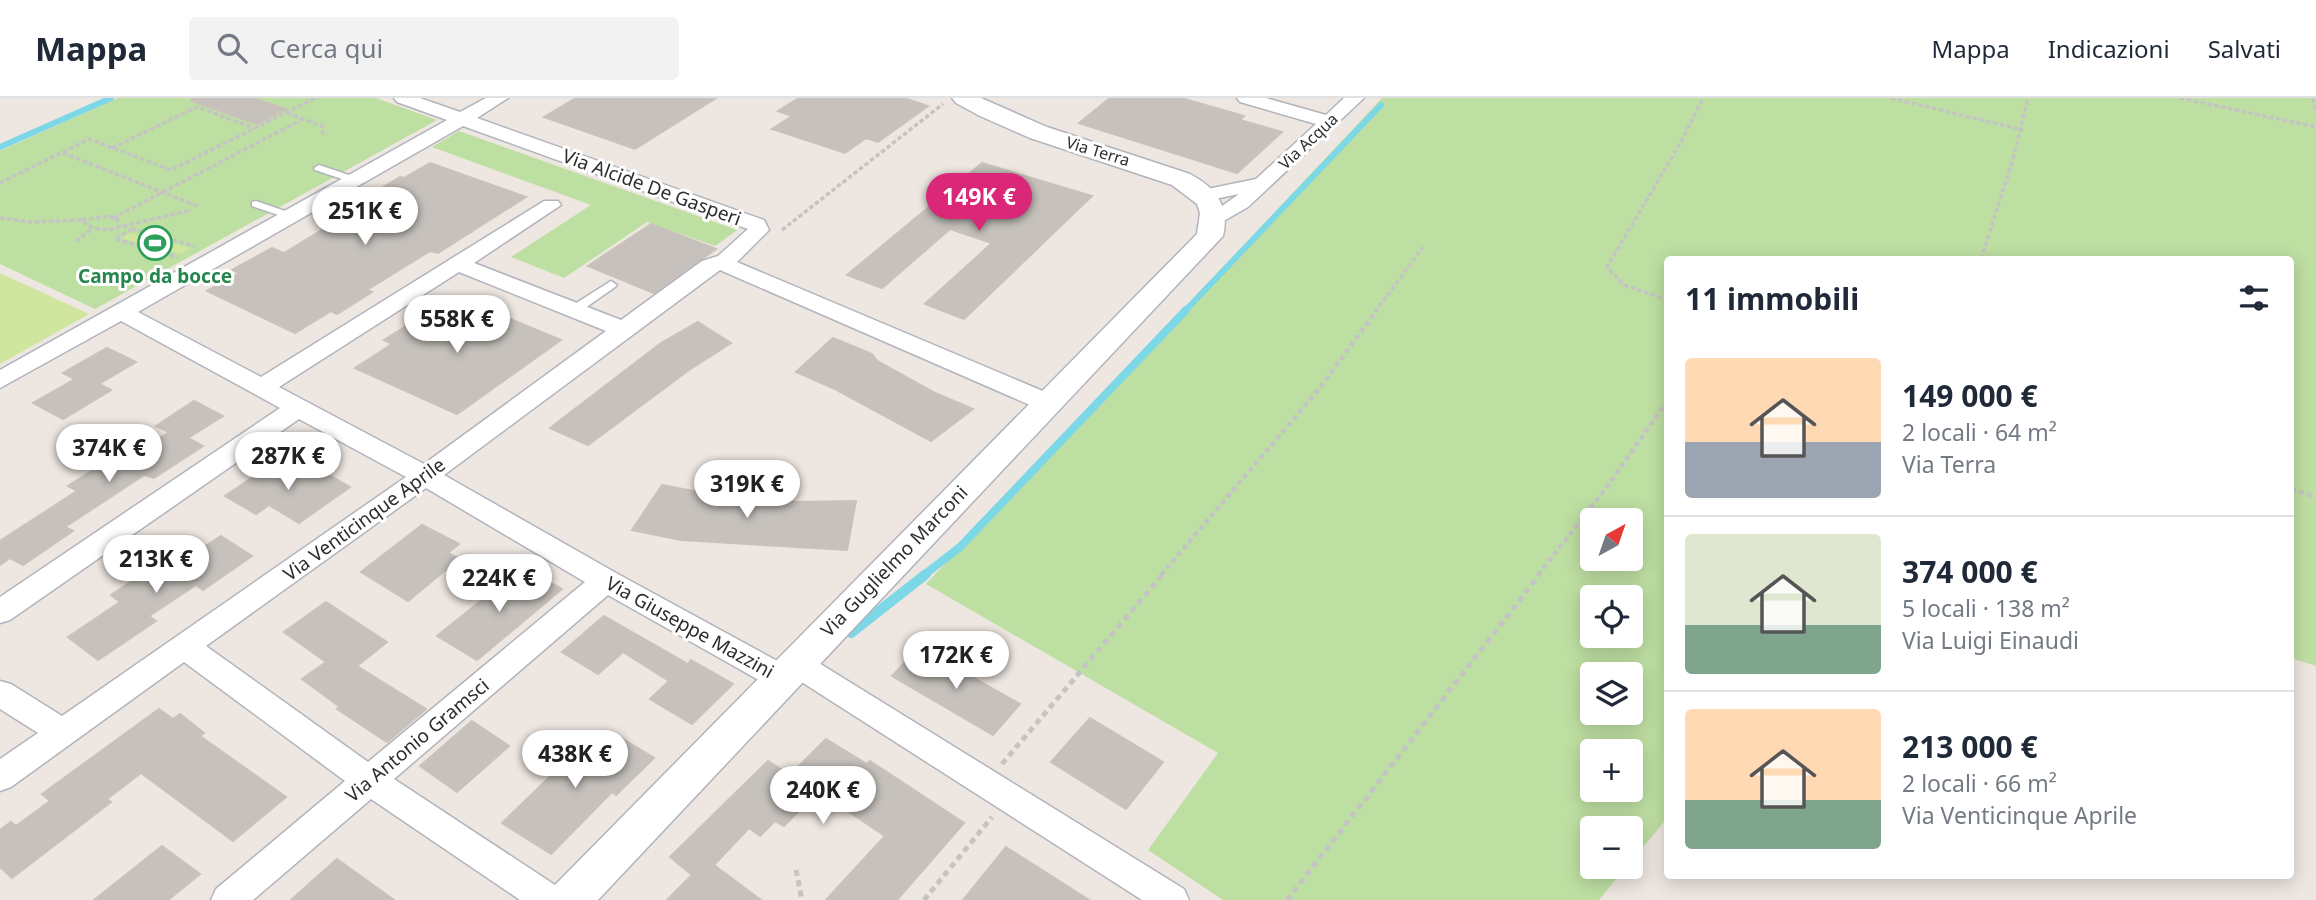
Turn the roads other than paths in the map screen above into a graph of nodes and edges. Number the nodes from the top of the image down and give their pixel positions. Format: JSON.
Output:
{"nodes":[{"id":1,"x":403,"y":98,"type":"edge"},
{"id":2,"x":499,"y":98,"type":"edge"},
{"id":3,"x":1246,"y":98,"type":"edge"},
{"id":4,"x":1355,"y":98,"type":"edge"},
{"id":5,"x":955,"y":101,"type":"edge"},
{"id":6,"x":463,"y":119,"type":"junction"},
{"id":7,"x":1329,"y":122,"type":"junction"},
{"id":8,"x":319,"y":168,"type":"dead end"},
{"id":9,"x":354,"y":180,"type":"junction"},
{"id":10,"x":256,"y":204,"type":"dead end"},
{"id":11,"x":551,"y":205,"type":"dead end"},
{"id":12,"x":1210,"y":208,"type":"junction"},
{"id":13,"x":290,"y":216,"type":"junction"},
{"id":14,"x":726,"y":261,"type":"junction"},
{"id":15,"x":457,"y":264,"type":"junction"},
{"id":16,"x":611,"y":285,"type":"dead end"},
{"id":17,"x":575,"y":310,"type":"junction"},
{"id":18,"x":120,"y":311,"type":"junction"},
{"id":19,"x":622,"y":329,"type":"junction"},
{"id":20,"x":0,"y":380,"type":"edge"},
{"id":21,"x":262,"y":387,"type":"junction"},
{"id":22,"x":1048,"y":403,"type":"junction"},
{"id":23,"x":299,"y":407,"type":"junction"},
{"id":24,"x":425,"y":476,"type":"junction"},
{"id":25,"x":606,"y":581,"type":"junction"},
{"id":26,"x":0,"y":612,"type":"edge"},
{"id":27,"x":185,"y":647,"type":"junction"},
{"id":28,"x":789,"y":670,"type":"junction"},
{"id":29,"x":0,"y":693,"type":"edge"},
{"id":30,"x":63,"y":733,"type":"junction"},
{"id":31,"x":0,"y":778,"type":"edge"},
{"id":32,"x":368,"y":780,"type":"junction"},
{"id":33,"x":228,"y":900,"type":"edge"},
{"id":34,"x":549,"y":900,"type":"edge"},
{"id":35,"x":569,"y":900,"type":"edge"},
{"id":36,"x":1172,"y":900,"type":"edge"}],
"edges":[{"from":1,"to":6,"type":"street","name":"Via Alcide De Gasperi"},
{"from":2,"to":6,"type":"street"},
{"from":3,"to":7,"type":"street"},
{"from":4,"to":7,"type":"street","name":"Via Acqua"},
{"from":5,"to":12,"type":"street","name":"Via Terra"},
{"from":6,"to":9,"type":"street"},
{"from":6,"to":14,"type":"street","name":"Via Alcide De Gasperi"},
{"from":7,"to":12,"type":"street","name":"Via Acqua"},
{"from":8,"to":9,"type":"lane"},
{"from":9,"to":13,"type":"street"},
{"from":10,"to":13,"type":"lane"},
{"from":11,"to":15,"type":"street"},
{"from":12,"to":22,"type":"street","name":"Via Guglielmo Marconi"},
{"from":13,"to":18,"type":"street"},
{"from":14,"to":19,"type":"street","name":"Via Venticinque Aprile"},
{"from":14,"to":22,"type":"street"},
{"from":15,"to":17,"type":"street"},
{"from":15,"to":21,"type":"street"},
{"from":16,"to":17,"type":"lane"},
{"from":17,"to":19,"type":"street"},
{"from":18,"to":20,"type":"street"},
{"from":18,"to":21,"type":"street","name":"Via Giuseppe Mazzini"},
{"from":19,"to":24,"type":"street","name":"Via Venticinque Aprile"},
{"from":21,"to":23,"type":"street","name":"Via Giuseppe Mazzini"},
{"from":22,"to":28,"type":"street","name":"Via Guglielmo Marconi"},
{"from":23,"to":24,"type":"street","name":"Via Giuseppe Mazzini"},
{"from":23,"to":26,"type":"street"},
{"from":24,"to":25,"type":"street","name":"Via Giuseppe Mazzini"},
{"from":24,"to":27,"type":"street","name":"Via Venticinque Aprile"},
{"from":25,"to":28,"type":"street","name":"Via Giuseppe Mazzini"},
{"from":25,"to":32,"type":"street","name":"Via Antonio Gramsci"},
{"from":27,"to":30,"type":"street","name":"Via Venticinque Aprile"},
{"from":27,"to":32,"type":"street"},
{"from":28,"to":35,"type":"street","name":"Via Guglielmo Marconi"},
{"from":28,"to":36,"type":"street","name":"Via Giuseppe Mazzini"},
{"from":29,"to":30,"type":"street"},
{"from":30,"to":31,"type":"street","name":"Via Venticinque Aprile"},
{"from":32,"to":33,"type":"street","name":"Via Antonio Gramsci"},
{"from":32,"to":34,"type":"street"}]}
